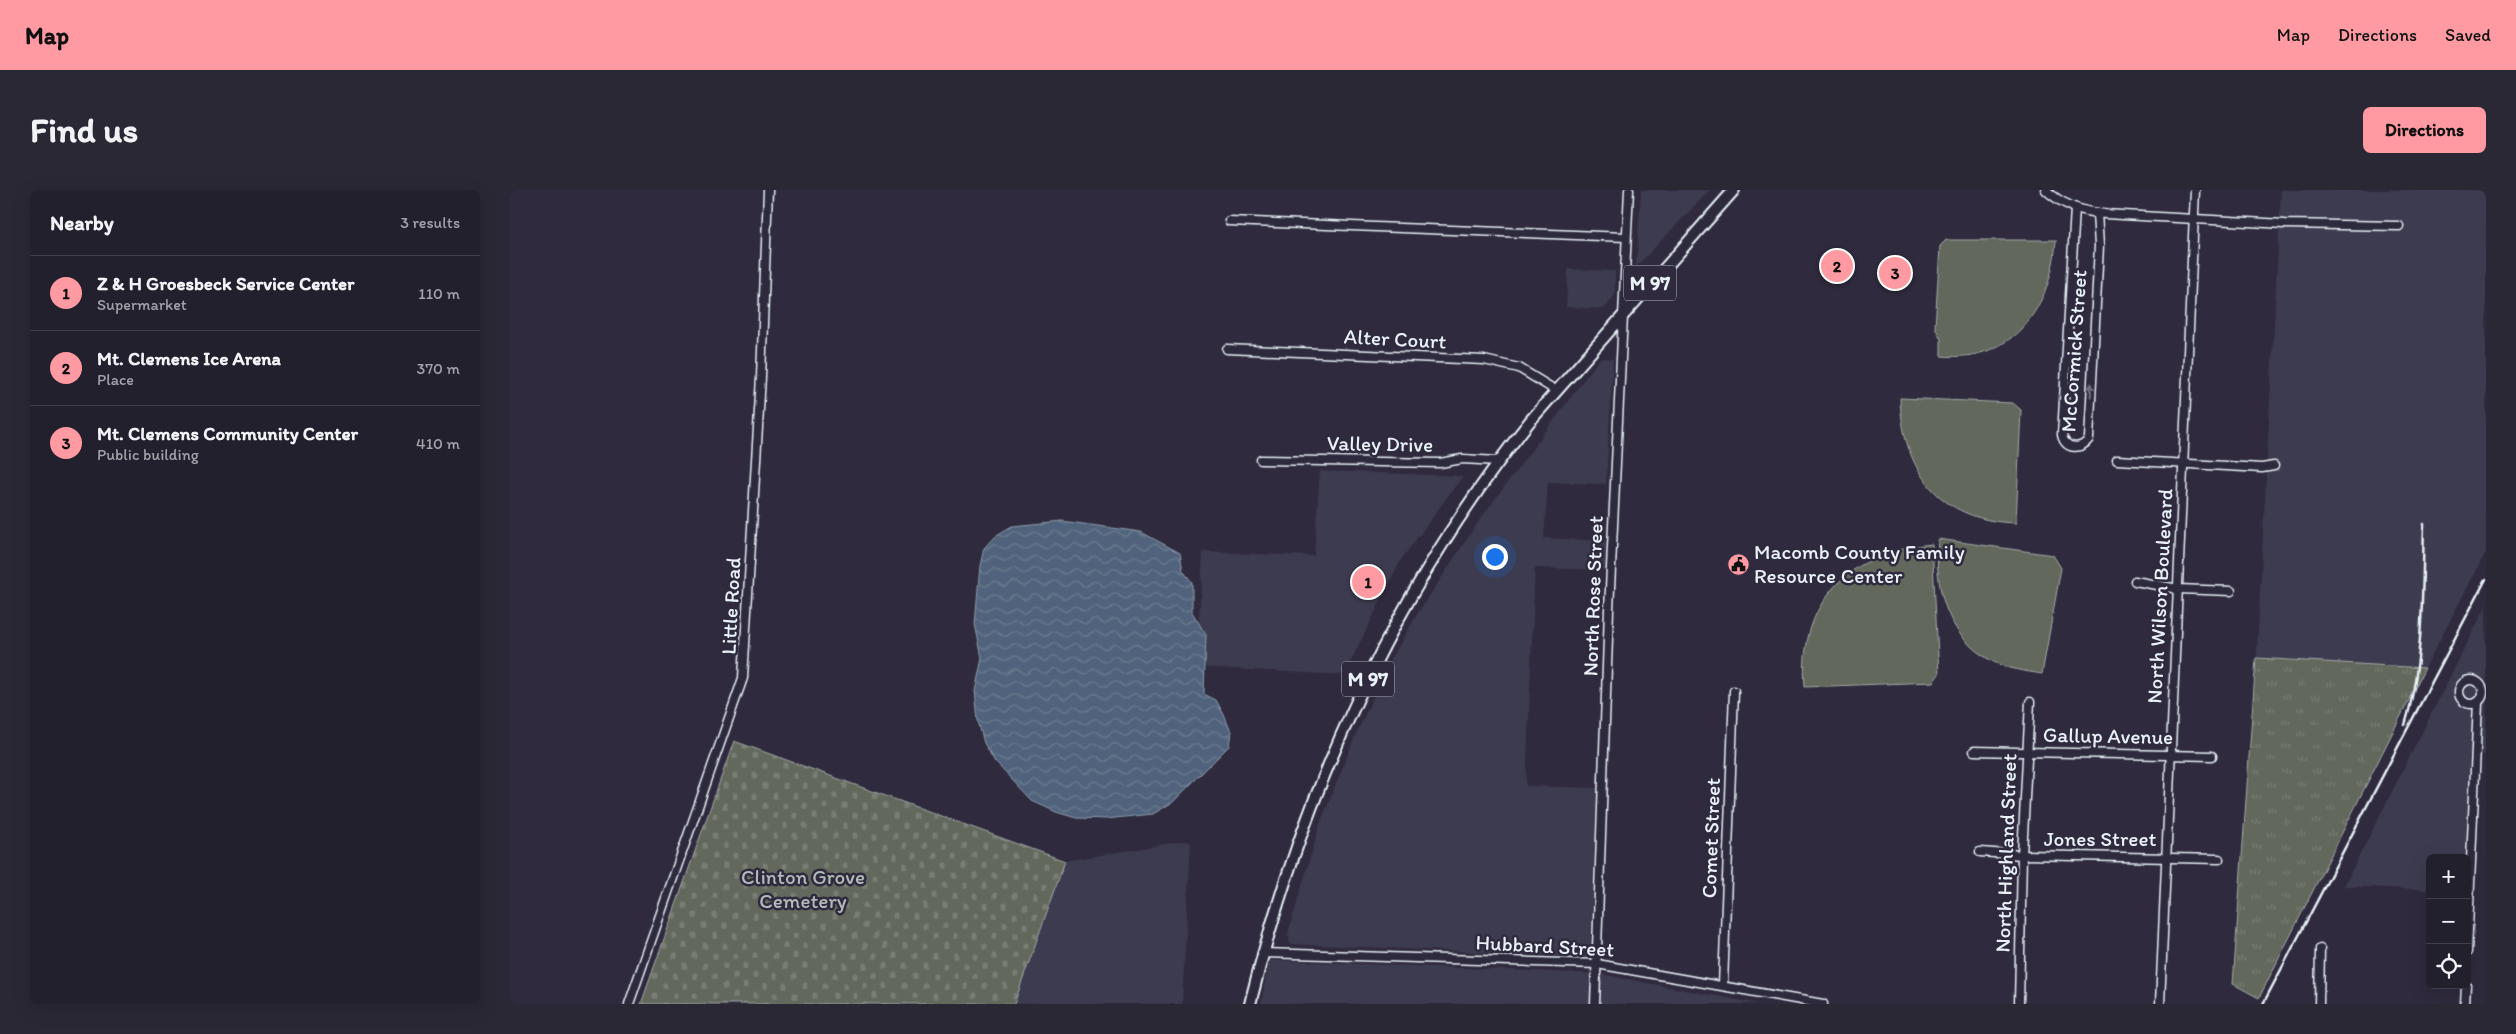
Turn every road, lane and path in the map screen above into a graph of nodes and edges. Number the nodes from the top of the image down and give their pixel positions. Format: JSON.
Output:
{"nodes":[{"id":1,"x":768,"y":190,"type":"edge"},
{"id":2,"x":1628,"y":190,"type":"edge"},
{"id":3,"x":1734,"y":190,"type":"edge"},
{"id":4,"x":2046,"y":190,"type":"edge"},
{"id":5,"x":2195,"y":190,"type":"edge"},
{"id":6,"x":2075,"y":208,"type":"junction"},
{"id":7,"x":2097,"y":213,"type":"junction"},
{"id":8,"x":2194,"y":218,"type":"junction"},
{"id":9,"x":1229,"y":221,"type":"dead end"},
{"id":10,"x":2399,"y":226,"type":"dead end"},
{"id":11,"x":1626,"y":236,"type":"junction"},
{"id":12,"x":1622,"y":314,"type":"junction"},
{"id":13,"x":1226,"y":349,"type":"dead end"},
{"id":14,"x":1556,"y":390,"type":"junction"},
{"id":15,"x":1261,"y":460,"type":"dead end"},
{"id":16,"x":2117,"y":460,"type":"dead end"},
{"id":17,"x":1498,"y":461,"type":"junction"},
{"id":18,"x":2183,"y":463,"type":"junction"},
{"id":19,"x":2274,"y":466,"type":"dead end"},
{"id":20,"x":2134,"y":581,"type":"dead end"},
{"id":21,"x":2178,"y":589,"type":"junction"},
{"id":22,"x":2232,"y":591,"type":"dead end"},
{"id":23,"x":1734,"y":691,"type":"dead end"},
{"id":24,"x":2030,"y":702,"type":"dead end"},
{"id":25,"x":2478,"y":702,"type":"dead end"},
{"id":26,"x":1974,"y":751,"type":"dead end"},
{"id":27,"x":2027,"y":752,"type":"junction"},
{"id":28,"x":2170,"y":754,"type":"junction"},
{"id":29,"x":2212,"y":756,"type":"dead end"},
{"id":30,"x":1980,"y":852,"type":"dead end"},
{"id":31,"x":2022,"y":855,"type":"junction"},
{"id":32,"x":2166,"y":857,"type":"junction"},
{"id":33,"x":2219,"y":859,"type":"dead end"},
{"id":34,"x":2467,"y":944,"type":"edge"},
{"id":35,"x":2320,"y":949,"type":"dead end"},
{"id":36,"x":1262,"y":954,"type":"junction"},
{"id":37,"x":1597,"y":964,"type":"junction"},
{"id":38,"x":1723,"y":986,"type":"junction"},
{"id":39,"x":2466,"y":989,"type":"edge"},
{"id":40,"x":629,"y":1004,"type":"edge"},
{"id":41,"x":1250,"y":1004,"type":"edge"},
{"id":42,"x":1595,"y":1004,"type":"edge"},
{"id":43,"x":1823,"y":1004,"type":"edge"},
{"id":44,"x":2019,"y":1004,"type":"edge"},
{"id":45,"x":2160,"y":1004,"type":"edge"},
{"id":46,"x":2319,"y":1004,"type":"edge"},
{"id":47,"x":2465,"y":1004,"type":"edge"}],
"edges":[{"from":1,"to":40,"type":"street","name":"Little Road"},
{"from":2,"to":11,"type":"street","name":"North Rose Street"},
{"from":3,"to":12,"type":"main road","number":"M 97"},
{"from":4,"to":6,"type":"street"},
{"from":5,"to":8,"type":"street","name":"North Wilson Boulevard"},
{"from":6,"to":7,"type":"street"},
{"from":6,"to":7,"type":"street","name":"McCormick Street","one_way":true},
{"from":7,"to":8,"type":"street"},
{"from":8,"to":10,"type":"street"},
{"from":8,"to":18,"type":"street","name":"North Wilson Boulevard"},
{"from":9,"to":11,"type":"street"},
{"from":11,"to":12,"type":"street","name":"North Rose Street"},
{"from":12,"to":14,"type":"main road","number":"M 97"},
{"from":12,"to":37,"type":"street","name":"North Rose Street"},
{"from":13,"to":14,"type":"street","name":"Alter Court"},
{"from":14,"to":17,"type":"main road","number":"M 97"},
{"from":15,"to":17,"type":"street","name":"Valley Drive"},
{"from":16,"to":18,"type":"street"},
{"from":17,"to":36,"type":"main road","number":"M 97"},
{"from":18,"to":19,"type":"street"},
{"from":18,"to":21,"type":"street","name":"North Wilson Boulevard"},
{"from":20,"to":21,"type":"street"},
{"from":21,"to":22,"type":"street"},
{"from":21,"to":28,"type":"street","name":"North Wilson Boulevard"},
{"from":23,"to":38,"type":"street","name":"Comet Street"},
{"from":24,"to":27,"type":"street","name":"North Highland Street"},
{"from":25,"to":34,"type":"street"},
{"from":26,"to":27,"type":"street","name":"Gallup Avenue"},
{"from":27,"to":28,"type":"street","name":"Gallup Avenue"},
{"from":27,"to":31,"type":"street","name":"North Highland Street"},
{"from":28,"to":29,"type":"street","name":"Gallup Avenue"},
{"from":28,"to":32,"type":"street","name":"North Wilson Boulevard"},
{"from":30,"to":31,"type":"street","name":"Jones Street"},
{"from":31,"to":32,"type":"street","name":"Jones Street"},
{"from":31,"to":44,"type":"street","name":"North Highland Street"},
{"from":32,"to":33,"type":"street","name":"Jones Street"},
{"from":32,"to":45,"type":"street","name":"North Wilson Boulevard"},
{"from":35,"to":46,"type":"street"},
{"from":36,"to":37,"type":"street","name":"Hubbard Street"},
{"from":36,"to":41,"type":"main road","number":"M 97"},
{"from":37,"to":38,"type":"street","name":"Hubbard Street"},
{"from":37,"to":42,"type":"street","name":"North Rose Street"},
{"from":38,"to":43,"type":"street","name":"Hubbard Street"},
{"from":39,"to":47,"type":"street"}]}
